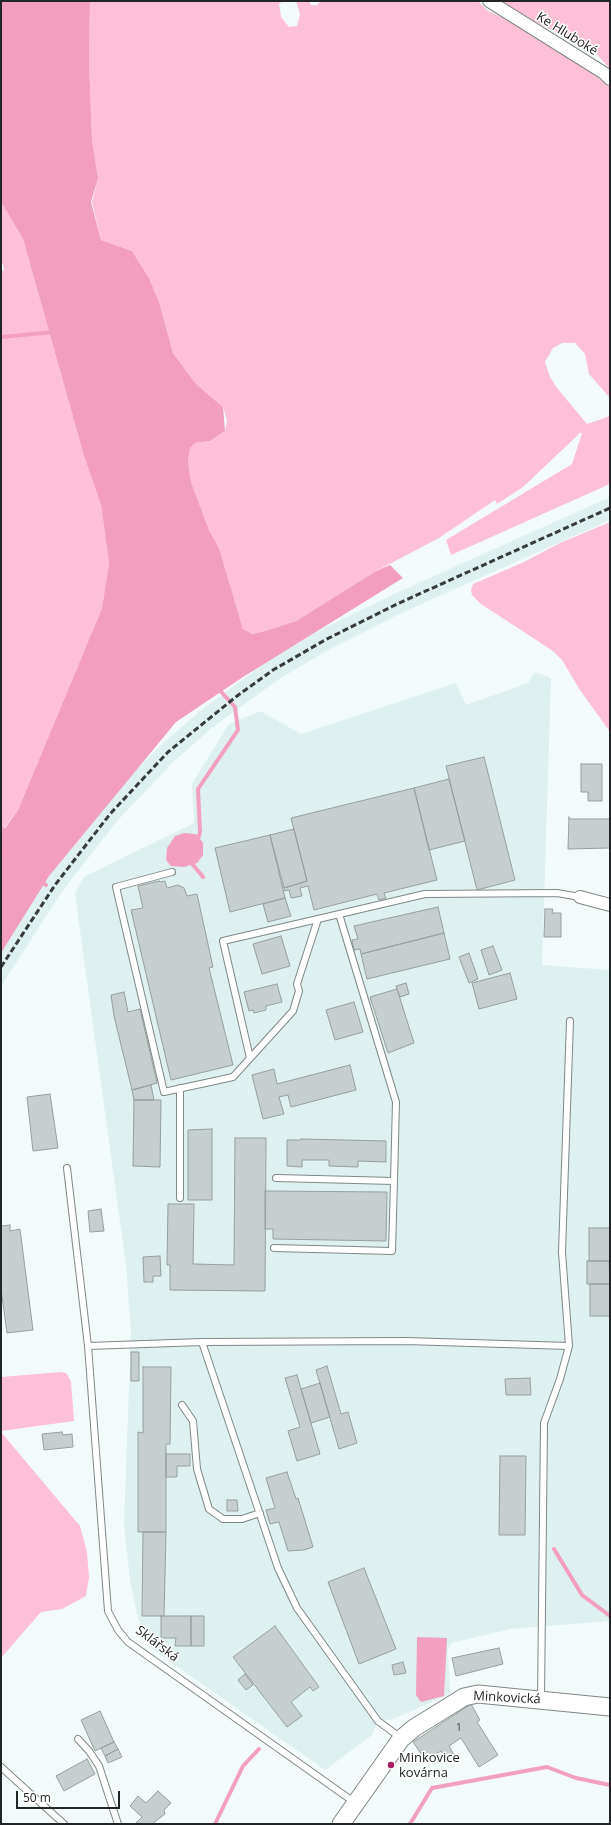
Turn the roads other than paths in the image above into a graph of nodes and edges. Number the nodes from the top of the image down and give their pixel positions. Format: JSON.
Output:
{"nodes":[{"id":1,"x":488,"y":1,"type":"edge"},
{"id":2,"x":610,"y":79,"type":"edge"},
{"id":3,"x":172,"y":872,"type":"dead end"},
{"id":4,"x":580,"y":897,"type":"joint"},
{"id":5,"x":610,"y":904,"type":"edge"},
{"id":6,"x":339,"y":914,"type":"junction"},
{"id":7,"x":318,"y":919,"type":"junction"},
{"id":8,"x":570,"y":1021,"type":"dead end"},
{"id":9,"x":250,"y":1058,"type":"junction"},
{"id":10,"x":180,"y":1088,"type":"junction"},
{"id":11,"x":67,"y":1168,"type":"dead end"},
{"id":12,"x":276,"y":1178,"type":"dead end"},
{"id":13,"x":394,"y":1181,"type":"junction"},
{"id":14,"x":180,"y":1198,"type":"dead end"},
{"id":15,"x":274,"y":1248,"type":"dead end"},
{"id":16,"x":202,"y":1342,"type":"junction"},
{"id":17,"x":88,"y":1346,"type":"junction"},
{"id":18,"x":569,"y":1346,"type":"junction"},
{"id":19,"x":182,"y":1405,"type":"dead end"},
{"id":20,"x":260,"y":1513,"type":"junction"},
{"id":21,"x":541,"y":1700,"type":"junction"},
{"id":22,"x":610,"y":1707,"type":"edge"},
{"id":23,"x":78,"y":1739,"type":"dead end"},
{"id":24,"x":401,"y":1739,"type":"junction"},
{"id":25,"x":1,"y":1767,"type":"edge"},
{"id":26,"x":356,"y":1803,"type":"junction"},
{"id":27,"x":64,"y":1824,"type":"edge"},
{"id":28,"x":118,"y":1824,"type":"edge"},
{"id":29,"x":341,"y":1824,"type":"edge"}],
"edges":[{"from":1,"to":2,"type":"street","name":"Ke Hluboké"},
{"from":3,"to":10,"type":"lane"},
{"from":4,"to":5,"type":"street"},
{"from":4,"to":6,"type":"lane"},
{"from":6,"to":7,"type":"lane"},
{"from":6,"to":13,"type":"lane"},
{"from":7,"to":9,"type":"lane"},
{"from":7,"to":9,"type":"lane"},
{"from":8,"to":18,"type":"lane"},
{"from":9,"to":10,"type":"lane"},
{"from":10,"to":14,"type":"lane"},
{"from":11,"to":17,"type":"lane","name":"Sklářská"},
{"from":12,"to":13,"type":"lane"},
{"from":13,"to":15,"type":"lane"},
{"from":16,"to":17,"type":"lane"},
{"from":16,"to":18,"type":"lane"},
{"from":16,"to":20,"type":"lane"},
{"from":17,"to":26,"type":"lane","name":"Sklářská"},
{"from":18,"to":21,"type":"lane"},
{"from":19,"to":20,"type":"lane"},
{"from":20,"to":24,"type":"lane"},
{"from":21,"to":22,"type":"street","name":"Minkovická"},
{"from":21,"to":24,"type":"street","name":"Minkovická"},
{"from":23,"to":28,"type":"lane"},
{"from":24,"to":26,"type":"street","name":"Minkovická"},
{"from":25,"to":27,"type":"lane"},
{"from":26,"to":29,"type":"street","name":"Minkovická"}]}
